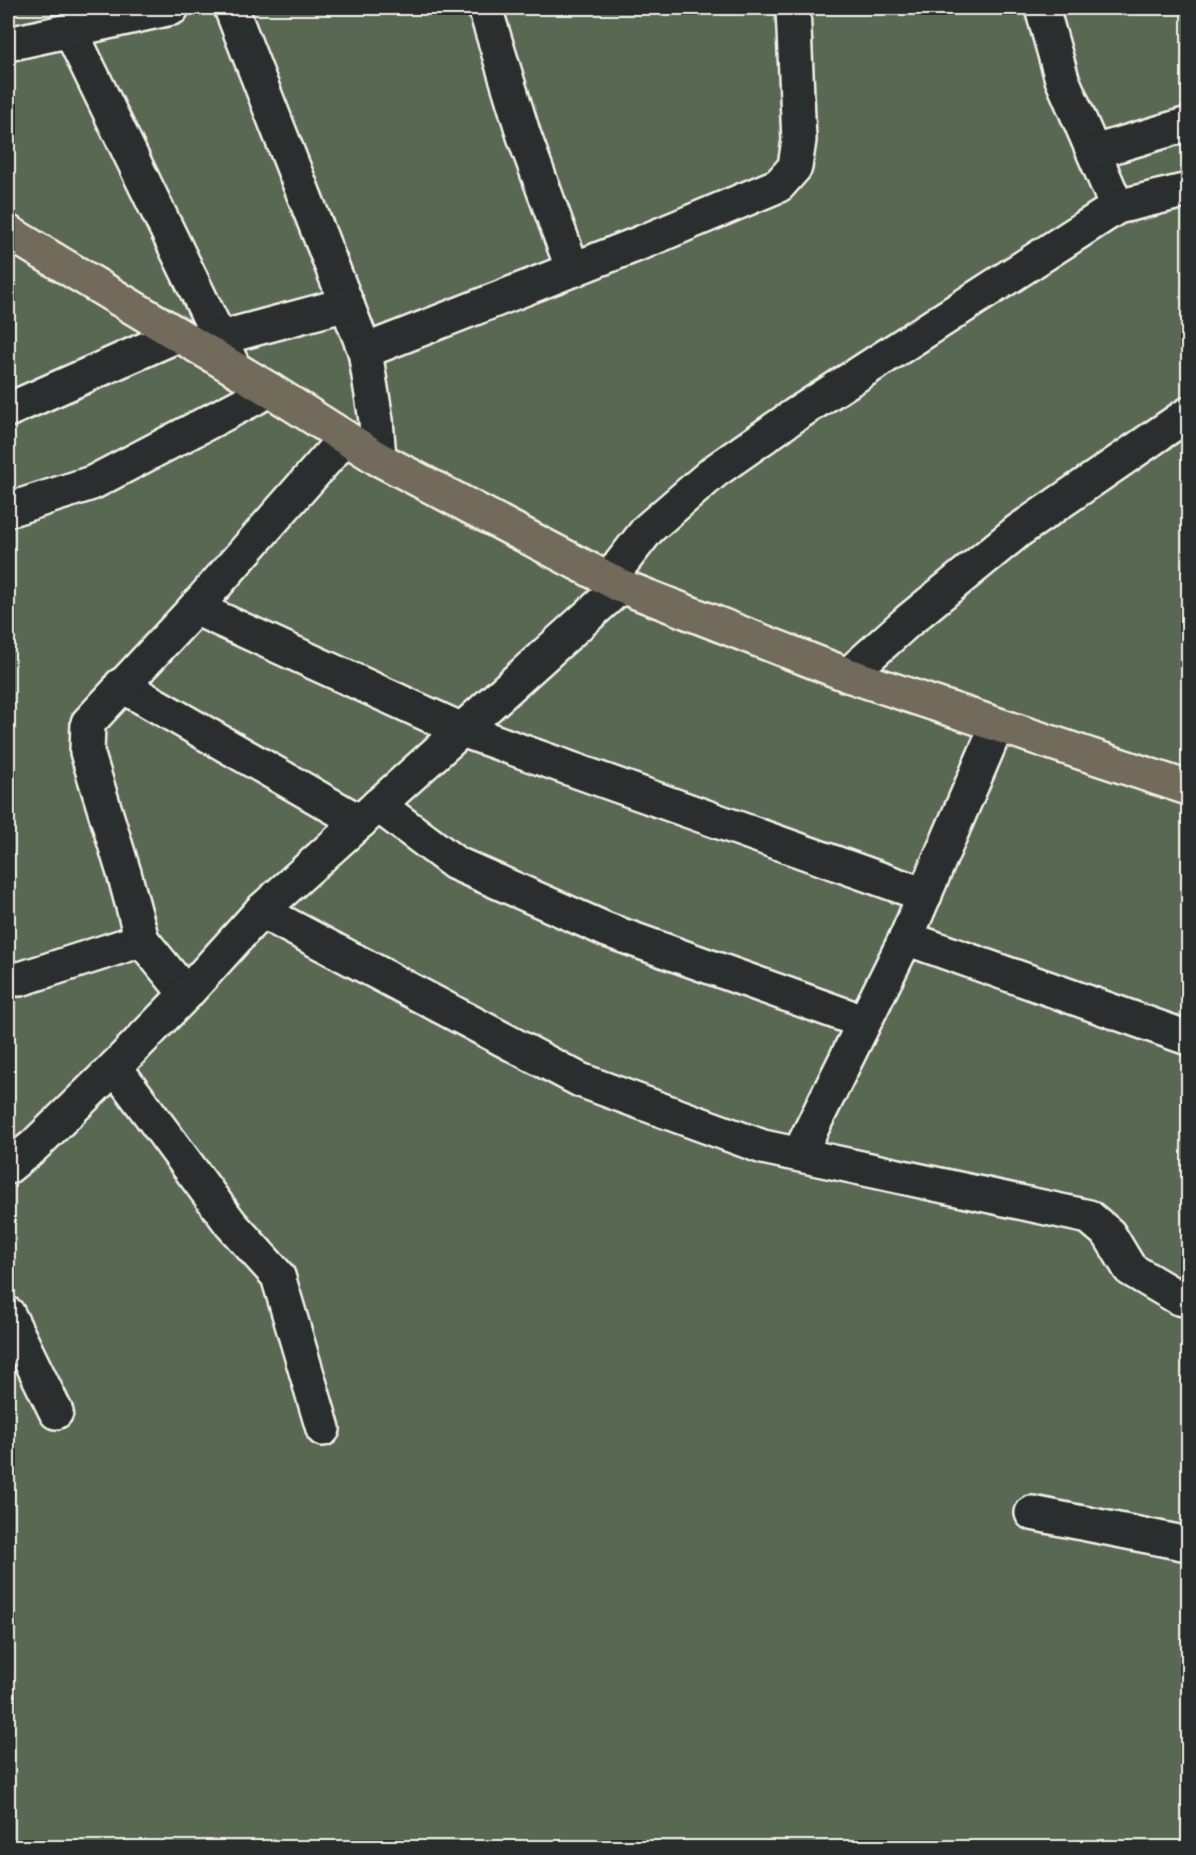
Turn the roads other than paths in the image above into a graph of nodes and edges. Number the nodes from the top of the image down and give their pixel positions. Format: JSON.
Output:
{"nodes":[{"id":1,"x":172,"y":8,"type":"edge"},
{"id":2,"x":231,"y":8,"type":"edge"},
{"id":3,"x":484,"y":8,"type":"edge"},
{"id":4,"x":793,"y":8,"type":"edge"},
{"id":5,"x":1042,"y":8,"type":"edge"},
{"id":6,"x":70,"y":30,"type":"junction"},
{"id":7,"x":8,"y":44,"type":"edge"},
{"id":8,"x":1188,"y":124,"type":"edge"},
{"id":9,"x":1094,"y":152,"type":"junction"},
{"id":10,"x":1188,"y":190,"type":"edge"},
{"id":11,"x":1117,"y":207,"type":"junction"},
{"id":12,"x":8,"y":232,"type":"edge"},
{"id":13,"x":573,"y":270,"type":"junction"},
{"id":14,"x":347,"y":304,"type":"junction"},
{"id":15,"x":178,"y":335,"type":"junction"},
{"id":16,"x":220,"y":338,"type":"junction"},
{"id":17,"x":366,"y":351,"type":"junction"},
{"id":18,"x":234,"y":368,"type":"junction"},
{"id":19,"x":270,"y":390,"type":"junction"},
{"id":20,"x":8,"y":411,"type":"edge"},
{"id":21,"x":1188,"y":414,"type":"edge"},
{"id":22,"x":345,"y":438,"type":"junction"},
{"id":23,"x":379,"y":459,"type":"junction"},
{"id":24,"x":8,"y":510,"type":"edge"},
{"id":25,"x":615,"y":583,"type":"junction"},
{"id":26,"x":195,"y":608,"type":"junction"},
{"id":27,"x":848,"y":675,"type":"junction"},
{"id":28,"x":121,"y":686,"type":"junction"},
{"id":29,"x":997,"y":726,"type":"junction"},
{"id":30,"x":462,"y":730,"type":"junction"},
{"id":31,"x":1188,"y":788,"type":"edge"},
{"id":32,"x":369,"y":813,"type":"junction"},
{"id":33,"x":925,"y":895,"type":"junction"},
{"id":34,"x":261,"y":910,"type":"junction"},
{"id":35,"x":906,"y":938,"type":"junction"},
{"id":36,"x":142,"y":940,"type":"junction"},
{"id":37,"x":8,"y":978,"type":"edge"},
{"id":38,"x":186,"y":994,"type":"junction"},
{"id":39,"x":864,"y":1022,"type":"junction"},
{"id":40,"x":1188,"y":1038,"type":"edge"},
{"id":41,"x":115,"y":1067,"type":"junction"},
{"id":42,"x":799,"y":1154,"type":"junction"},
{"id":43,"x":8,"y":1167,"type":"edge"},
{"id":44,"x":1188,"y":1300,"type":"edge"},
{"id":45,"x":8,"y":1314,"type":"edge"},
{"id":46,"x":56,"y":1412,"type":"dead end"},
{"id":47,"x":323,"y":1429,"type":"dead end"},
{"id":48,"x":1032,"y":1513,"type":"dead end"},
{"id":49,"x":1188,"y":1544,"type":"edge"}],
"edges":[{"from":1,"to":6,"type":"street"},
{"from":2,"to":14,"type":"street"},
{"from":3,"to":13,"type":"street"},
{"from":4,"to":13,"type":"street"},
{"from":5,"to":9,"type":"street"},
{"from":6,"to":7,"type":"street"},
{"from":6,"to":16,"type":"street"},
{"from":8,"to":9,"type":"street"},
{"from":9,"to":11,"type":"street"},
{"from":10,"to":11,"type":"street"},
{"from":11,"to":25,"type":"street"},
{"from":12,"to":15,"type":"main road"},
{"from":13,"to":17,"type":"street"},
{"from":14,"to":16,"type":"street"},
{"from":14,"to":17,"type":"street"},
{"from":15,"to":18,"type":"main road"},
{"from":15,"to":20,"type":"street"},
{"from":16,"to":18,"type":"street"},
{"from":17,"to":23,"type":"street"},
{"from":18,"to":19,"type":"main road"},
{"from":19,"to":22,"type":"main road"},
{"from":19,"to":24,"type":"street"},
{"from":21,"to":27,"type":"street"},
{"from":22,"to":23,"type":"main road"},
{"from":22,"to":26,"type":"street"},
{"from":23,"to":25,"type":"main road"},
{"from":25,"to":27,"type":"main road"},
{"from":25,"to":30,"type":"street"},
{"from":26,"to":28,"type":"street"},
{"from":26,"to":30,"type":"street"},
{"from":27,"to":29,"type":"main road"},
{"from":28,"to":32,"type":"street"},
{"from":28,"to":36,"type":"street"},
{"from":29,"to":31,"type":"main road"},
{"from":29,"to":33,"type":"street"},
{"from":30,"to":32,"type":"street"},
{"from":30,"to":33,"type":"street"},
{"from":32,"to":34,"type":"street"},
{"from":32,"to":39,"type":"street"},
{"from":33,"to":35,"type":"street"},
{"from":34,"to":38,"type":"street"},
{"from":34,"to":42,"type":"street"},
{"from":35,"to":39,"type":"street"},
{"from":35,"to":40,"type":"street"},
{"from":36,"to":37,"type":"street"},
{"from":36,"to":38,"type":"street"},
{"from":38,"to":41,"type":"street"},
{"from":39,"to":42,"type":"street"},
{"from":41,"to":43,"type":"street"},
{"from":41,"to":47,"type":"street"},
{"from":42,"to":44,"type":"street"},
{"from":45,"to":46,"type":"street"},
{"from":48,"to":49,"type":"street"}]}
